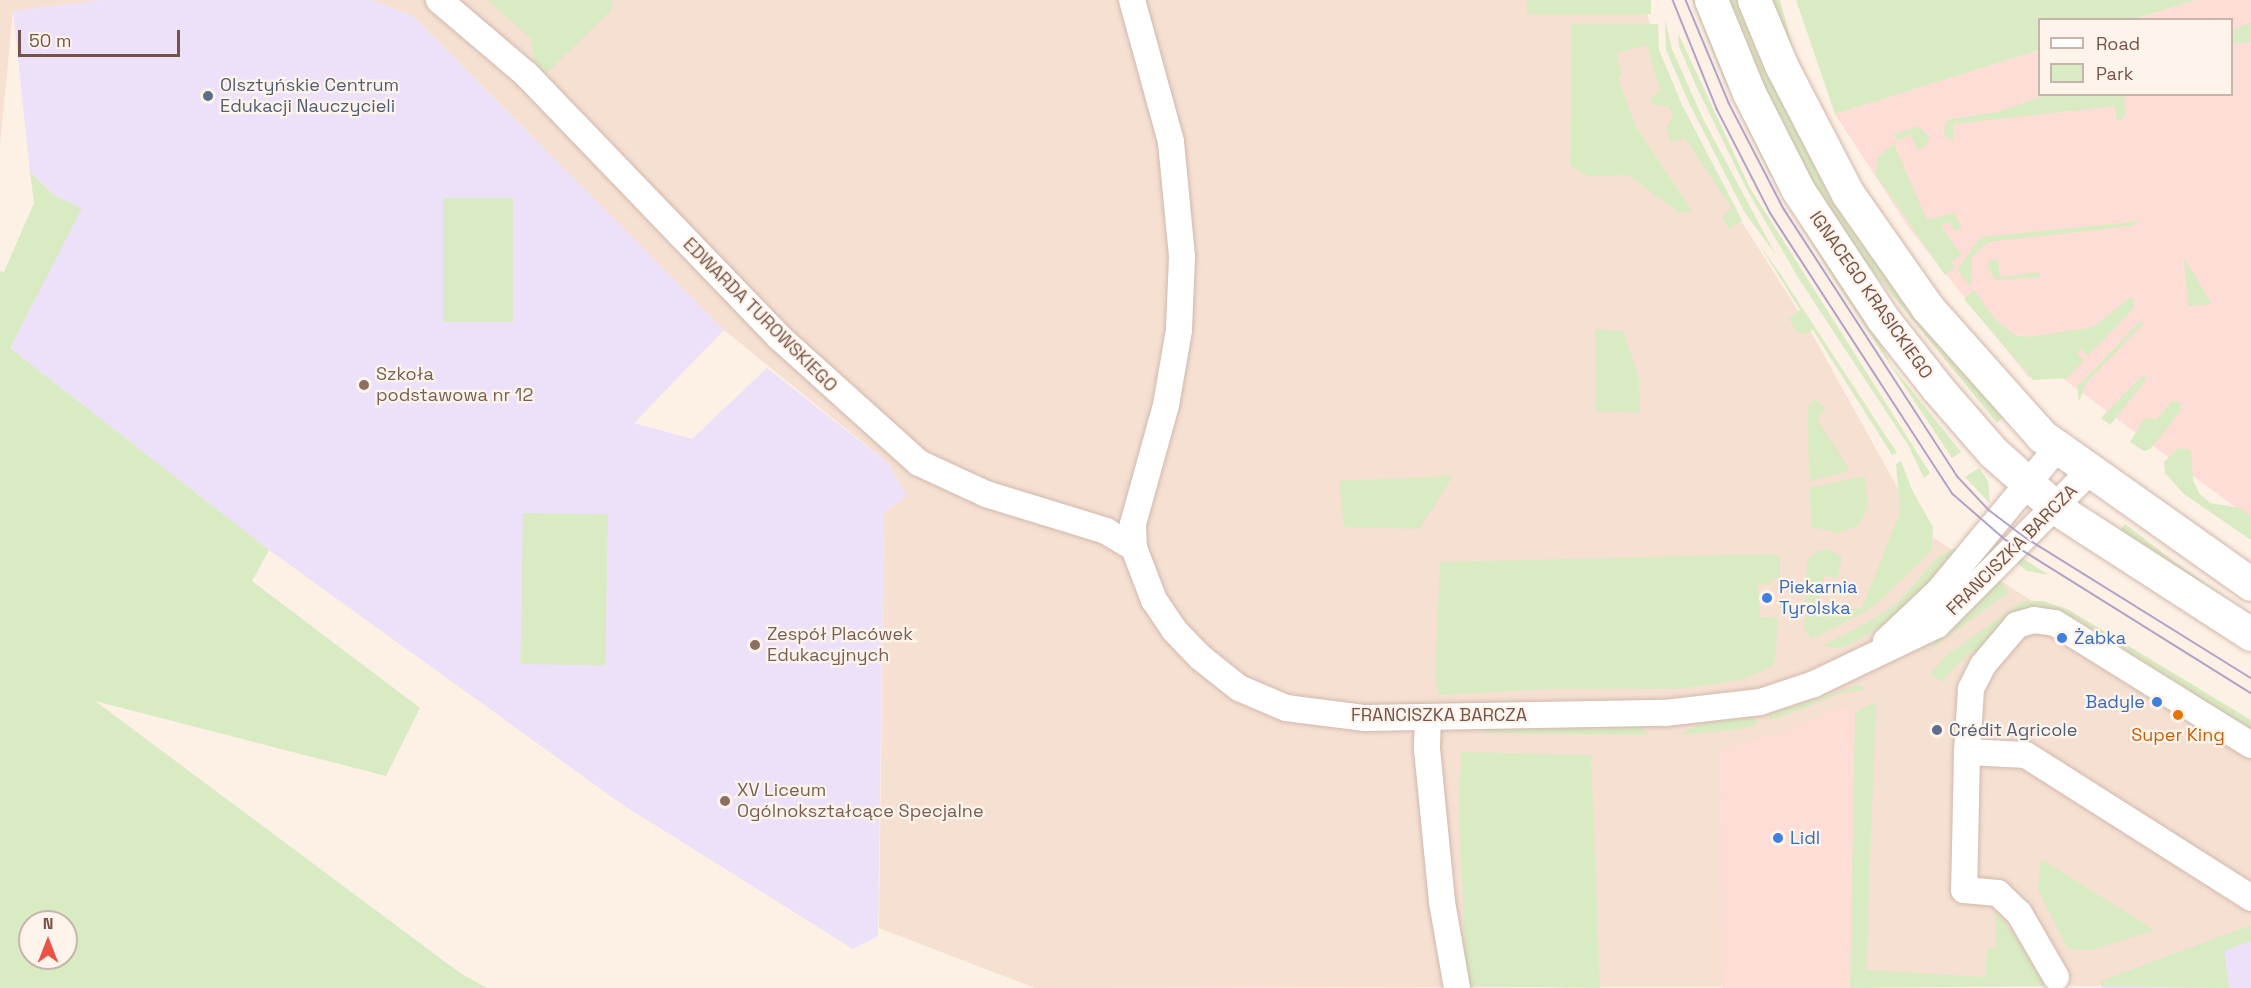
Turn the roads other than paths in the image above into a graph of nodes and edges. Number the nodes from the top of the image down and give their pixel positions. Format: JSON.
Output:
{"nodes":[{"id":1,"x":439,"y":0,"type":"edge"},
{"id":2,"x":1132,"y":0,"type":"edge"},
{"id":3,"x":1711,"y":0,"type":"edge"},
{"id":4,"x":1754,"y":0,"type":"edge"},
{"id":5,"x":2057,"y":448,"type":"junction"},
{"id":6,"x":2089,"y":472,"type":"junction"},
{"id":7,"x":2025,"y":482,"type":"junction"},
{"id":8,"x":2056,"y":508,"type":"junction"},
{"id":9,"x":1134,"y":548,"type":"junction"},
{"id":10,"x":2251,"y":584,"type":"edge"},
{"id":11,"x":2251,"y":634,"type":"edge"},
{"id":12,"x":1869,"y":658,"type":"junction"},
{"id":13,"x":1428,"y":717,"type":"junction"},
{"id":14,"x":2251,"y":745,"type":"edge"},
{"id":15,"x":1967,"y":752,"type":"junction"},
{"id":16,"x":2251,"y":898,"type":"edge"},
{"id":17,"x":2056,"y":977,"type":"dead end"},
{"id":18,"x":1456,"y":988,"type":"edge"}],
"edges":[{"from":1,"to":9,"type":"street","name":"EDWARDA TUROWSKIEGO"},
{"from":2,"to":9,"type":"street","name":"FRANCISZKA BARCZA"},
{"from":3,"to":7,"type":"main road","name":"IGNACEGO KRASICKIEGO"},
{"from":4,"to":5,"type":"main road","name":"IGNACEGO KRASICKIEGO"},
{"from":5,"to":6,"type":"main road","name":"IGNACEGO KRASICKIEGO"},
{"from":5,"to":7,"type":"street","name":"FRANCISZKA BARCZA"},
{"from":6,"to":8,"type":"street","name":"FRANCISZKA BARCZA"},
{"from":6,"to":10,"type":"main road","name":"IGNACEGO KRASICKIEGO"},
{"from":7,"to":8,"type":"main road","name":"IGNACEGO KRASICKIEGO"},
{"from":7,"to":12,"type":"street","name":"FRANCISZKA BARCZA"},
{"from":8,"to":11,"type":"main road","name":"IGNACEGO KRASICKIEGO"},
{"from":8,"to":12,"type":"street","name":"FRANCISZKA BARCZA"},
{"from":9,"to":13,"type":"street","name":"FRANCISZKA BARCZA"},
{"from":12,"to":13,"type":"street","name":"FRANCISZKA BARCZA"},
{"from":13,"to":18,"type":"street"},
{"from":14,"to":15,"type":"street"},
{"from":15,"to":16,"type":"street"},
{"from":15,"to":17,"type":"street"}]}
